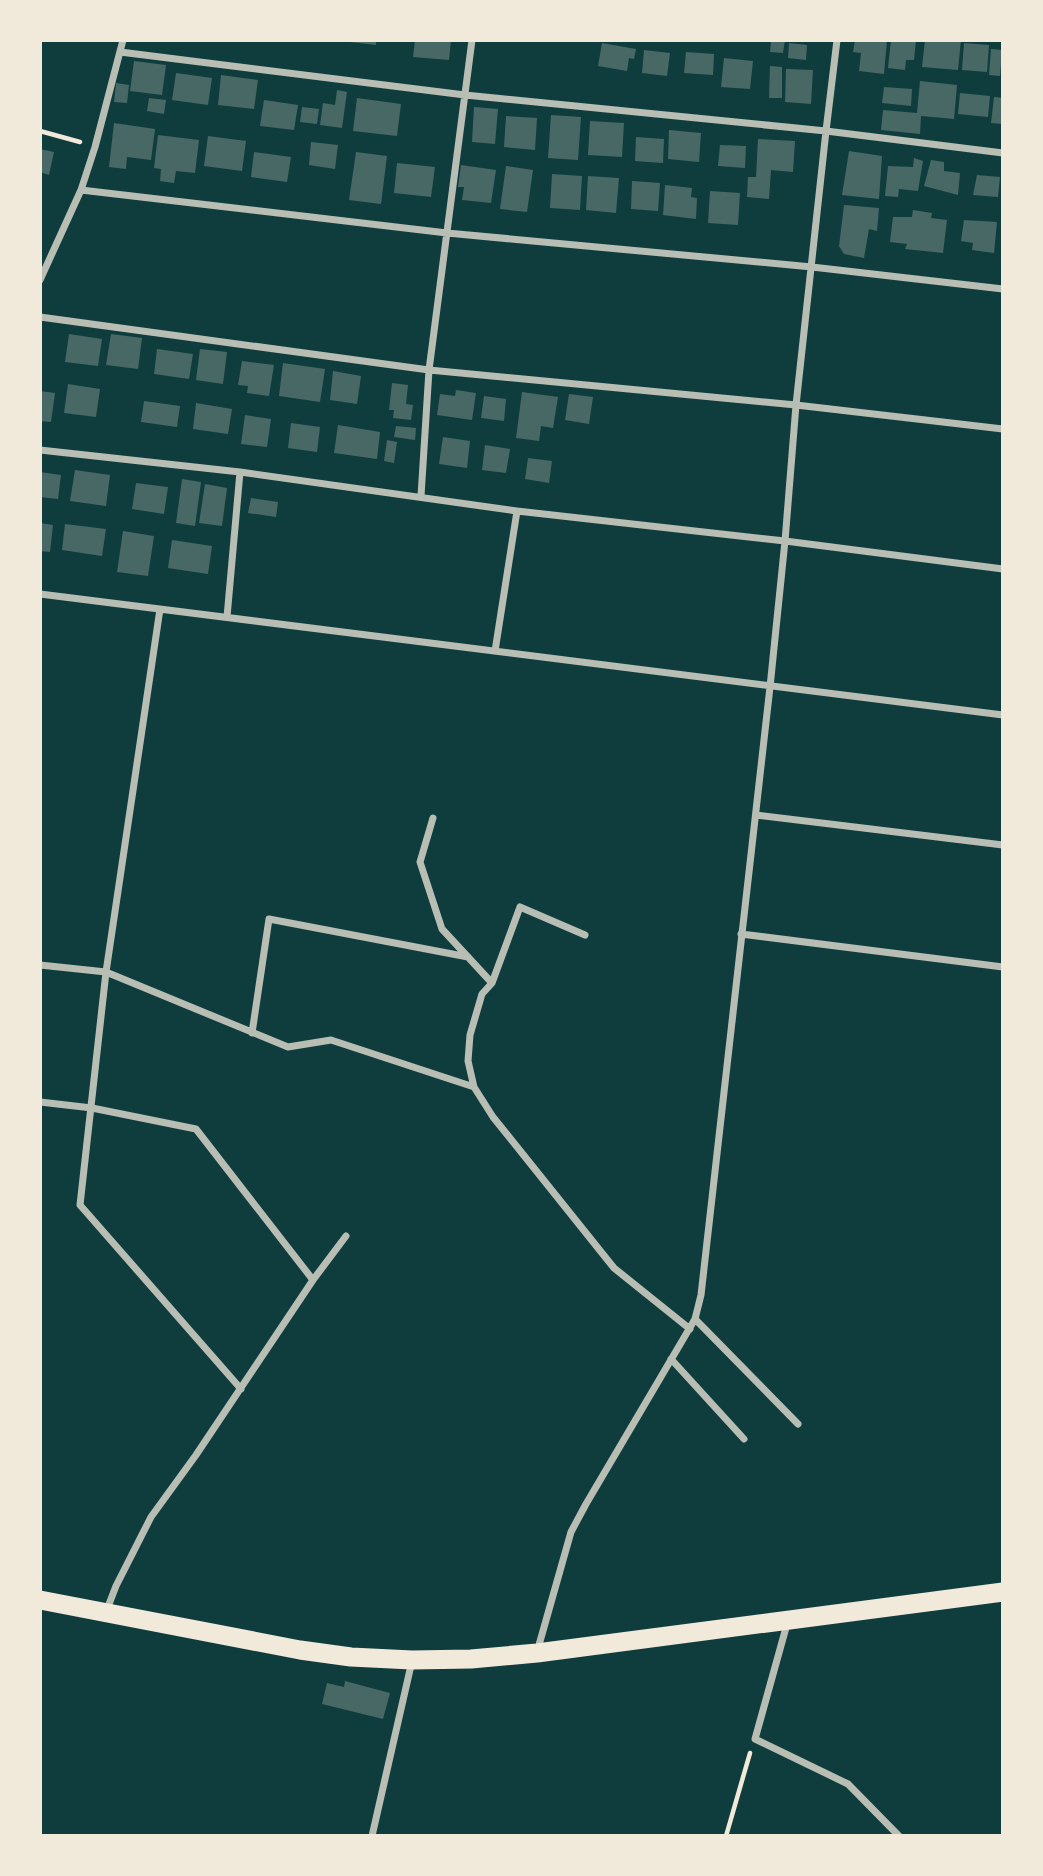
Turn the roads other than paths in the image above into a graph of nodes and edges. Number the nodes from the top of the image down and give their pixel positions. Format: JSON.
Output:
{"nodes":[{"id":1,"x":123,"y":40,"type":"edge"},
{"id":2,"x":472,"y":40,"type":"edge"},
{"id":3,"x":837,"y":40,"type":"edge"},
{"id":4,"x":120,"y":52,"type":"junction"},
{"id":5,"x":465,"y":95,"type":"junction"},
{"id":6,"x":825,"y":131,"type":"junction"},
{"id":7,"x":1003,"y":153,"type":"edge"},
{"id":8,"x":81,"y":190,"type":"junction"},
{"id":9,"x":447,"y":233,"type":"junction"},
{"id":10,"x":812,"y":267,"type":"junction"},
{"id":11,"x":40,"y":280,"type":"edge"},
{"id":12,"x":1003,"y":289,"type":"edge"},
{"id":13,"x":40,"y":317,"type":"edge"},
{"id":14,"x":429,"y":370,"type":"junction"},
{"id":15,"x":796,"y":405,"type":"junction"},
{"id":16,"x":1003,"y":429,"type":"edge"},
{"id":17,"x":40,"y":450,"type":"edge"},
{"id":18,"x":240,"y":472,"type":"junction"},
{"id":19,"x":421,"y":496,"type":"junction"},
{"id":20,"x":517,"y":511,"type":"junction"},
{"id":21,"x":785,"y":541,"type":"junction"},
{"id":22,"x":1003,"y":569,"type":"edge"},
{"id":23,"x":40,"y":594,"type":"edge"},
{"id":24,"x":160,"y":609,"type":"junction"},
{"id":25,"x":227,"y":617,"type":"junction"},
{"id":26,"x":495,"y":651,"type":"junction"},
{"id":27,"x":770,"y":687,"type":"junction"},
{"id":28,"x":1003,"y":715,"type":"edge"},
{"id":29,"x":756,"y":815,"type":"junction"},
{"id":30,"x":433,"y":818,"type":"dead end"},
{"id":31,"x":1003,"y":845,"type":"edge"},
{"id":32,"x":741,"y":934,"type":"junction"},
{"id":33,"x":585,"y":935,"type":"dead end"},
{"id":34,"x":468,"y":957,"type":"junction"},
{"id":35,"x":40,"y":965,"type":"edge"},
{"id":36,"x":1003,"y":967,"type":"edge"},
{"id":37,"x":106,"y":972,"type":"junction"},
{"id":38,"x":492,"y":983,"type":"junction"},
{"id":39,"x":253,"y":1033,"type":"junction"},
{"id":40,"x":474,"y":1087,"type":"junction"},
{"id":41,"x":40,"y":1102,"type":"edge"},
{"id":42,"x":92,"y":1108,"type":"junction"},
{"id":43,"x":346,"y":1236,"type":"dead end"},
{"id":44,"x":313,"y":1280,"type":"junction"},
{"id":45,"x":695,"y":1319,"type":"junction"},
{"id":46,"x":690,"y":1329,"type":"junction"},
{"id":47,"x":671,"y":1359,"type":"junction"},
{"id":48,"x":241,"y":1389,"type":"junction"},
{"id":49,"x":798,"y":1424,"type":"dead end"},
{"id":50,"x":744,"y":1439,"type":"dead end"},
{"id":51,"x":1003,"y":1592,"type":"edge"},
{"id":52,"x":40,"y":1600,"type":"edge"},
{"id":53,"x":106,"y":1612,"type":"junction"},
{"id":54,"x":788,"y":1620,"type":"junction"},
{"id":55,"x":537,"y":1653,"type":"junction"},
{"id":56,"x":412,"y":1660,"type":"junction"},
{"id":57,"x":372,"y":1836,"type":"edge"},
{"id":58,"x":899,"y":1836,"type":"edge"}],
"edges":[{"from":1,"to":4,"type":"street"},
{"from":2,"to":5,"type":"street"},
{"from":3,"to":6,"type":"street"},
{"from":4,"to":5,"type":"street"},
{"from":4,"to":8,"type":"street"},
{"from":5,"to":6,"type":"street"},
{"from":5,"to":9,"type":"street"},
{"from":6,"to":7,"type":"street"},
{"from":6,"to":10,"type":"street"},
{"from":8,"to":9,"type":"street"},
{"from":8,"to":11,"type":"street"},
{"from":9,"to":10,"type":"street"},
{"from":9,"to":14,"type":"street"},
{"from":10,"to":12,"type":"street"},
{"from":10,"to":15,"type":"street"},
{"from":13,"to":14,"type":"street"},
{"from":14,"to":15,"type":"street"},
{"from":14,"to":19,"type":"street"},
{"from":15,"to":16,"type":"street"},
{"from":15,"to":21,"type":"street"},
{"from":17,"to":18,"type":"street"},
{"from":18,"to":19,"type":"street"},
{"from":18,"to":25,"type":"street"},
{"from":19,"to":20,"type":"street"},
{"from":20,"to":21,"type":"street"},
{"from":20,"to":26,"type":"street"},
{"from":21,"to":22,"type":"street"},
{"from":21,"to":27,"type":"street"},
{"from":23,"to":24,"type":"street"},
{"from":24,"to":25,"type":"street"},
{"from":24,"to":37,"type":"street"},
{"from":25,"to":26,"type":"street"},
{"from":26,"to":27,"type":"street"},
{"from":27,"to":28,"type":"street"},
{"from":27,"to":29,"type":"street"},
{"from":29,"to":31,"type":"street"},
{"from":29,"to":32,"type":"street"},
{"from":30,"to":34,"type":"street"},
{"from":32,"to":36,"type":"street"},
{"from":32,"to":45,"type":"street"},
{"from":33,"to":38,"type":"street"},
{"from":34,"to":38,"type":"street"},
{"from":34,"to":39,"type":"street"},
{"from":35,"to":37,"type":"street"},
{"from":37,"to":39,"type":"street"},
{"from":37,"to":42,"type":"street"},
{"from":38,"to":40,"type":"street"},
{"from":39,"to":40,"type":"street"},
{"from":40,"to":46,"type":"street"},
{"from":41,"to":42,"type":"street"},
{"from":42,"to":44,"type":"street"},
{"from":42,"to":48,"type":"street"},
{"from":43,"to":44,"type":"street"},
{"from":44,"to":48,"type":"street"},
{"from":45,"to":46,"type":"street"},
{"from":45,"to":49,"type":"street"},
{"from":46,"to":47,"type":"street"},
{"from":47,"to":50,"type":"street"},
{"from":47,"to":55,"type":"street"},
{"from":48,"to":53,"type":"street"},
{"from":51,"to":54,"type":"highway"},
{"from":52,"to":53,"type":"highway"},
{"from":53,"to":56,"type":"highway"},
{"from":54,"to":55,"type":"highway"},
{"from":54,"to":58,"type":"street"},
{"from":55,"to":56,"type":"highway"},
{"from":56,"to":57,"type":"street"}]}
